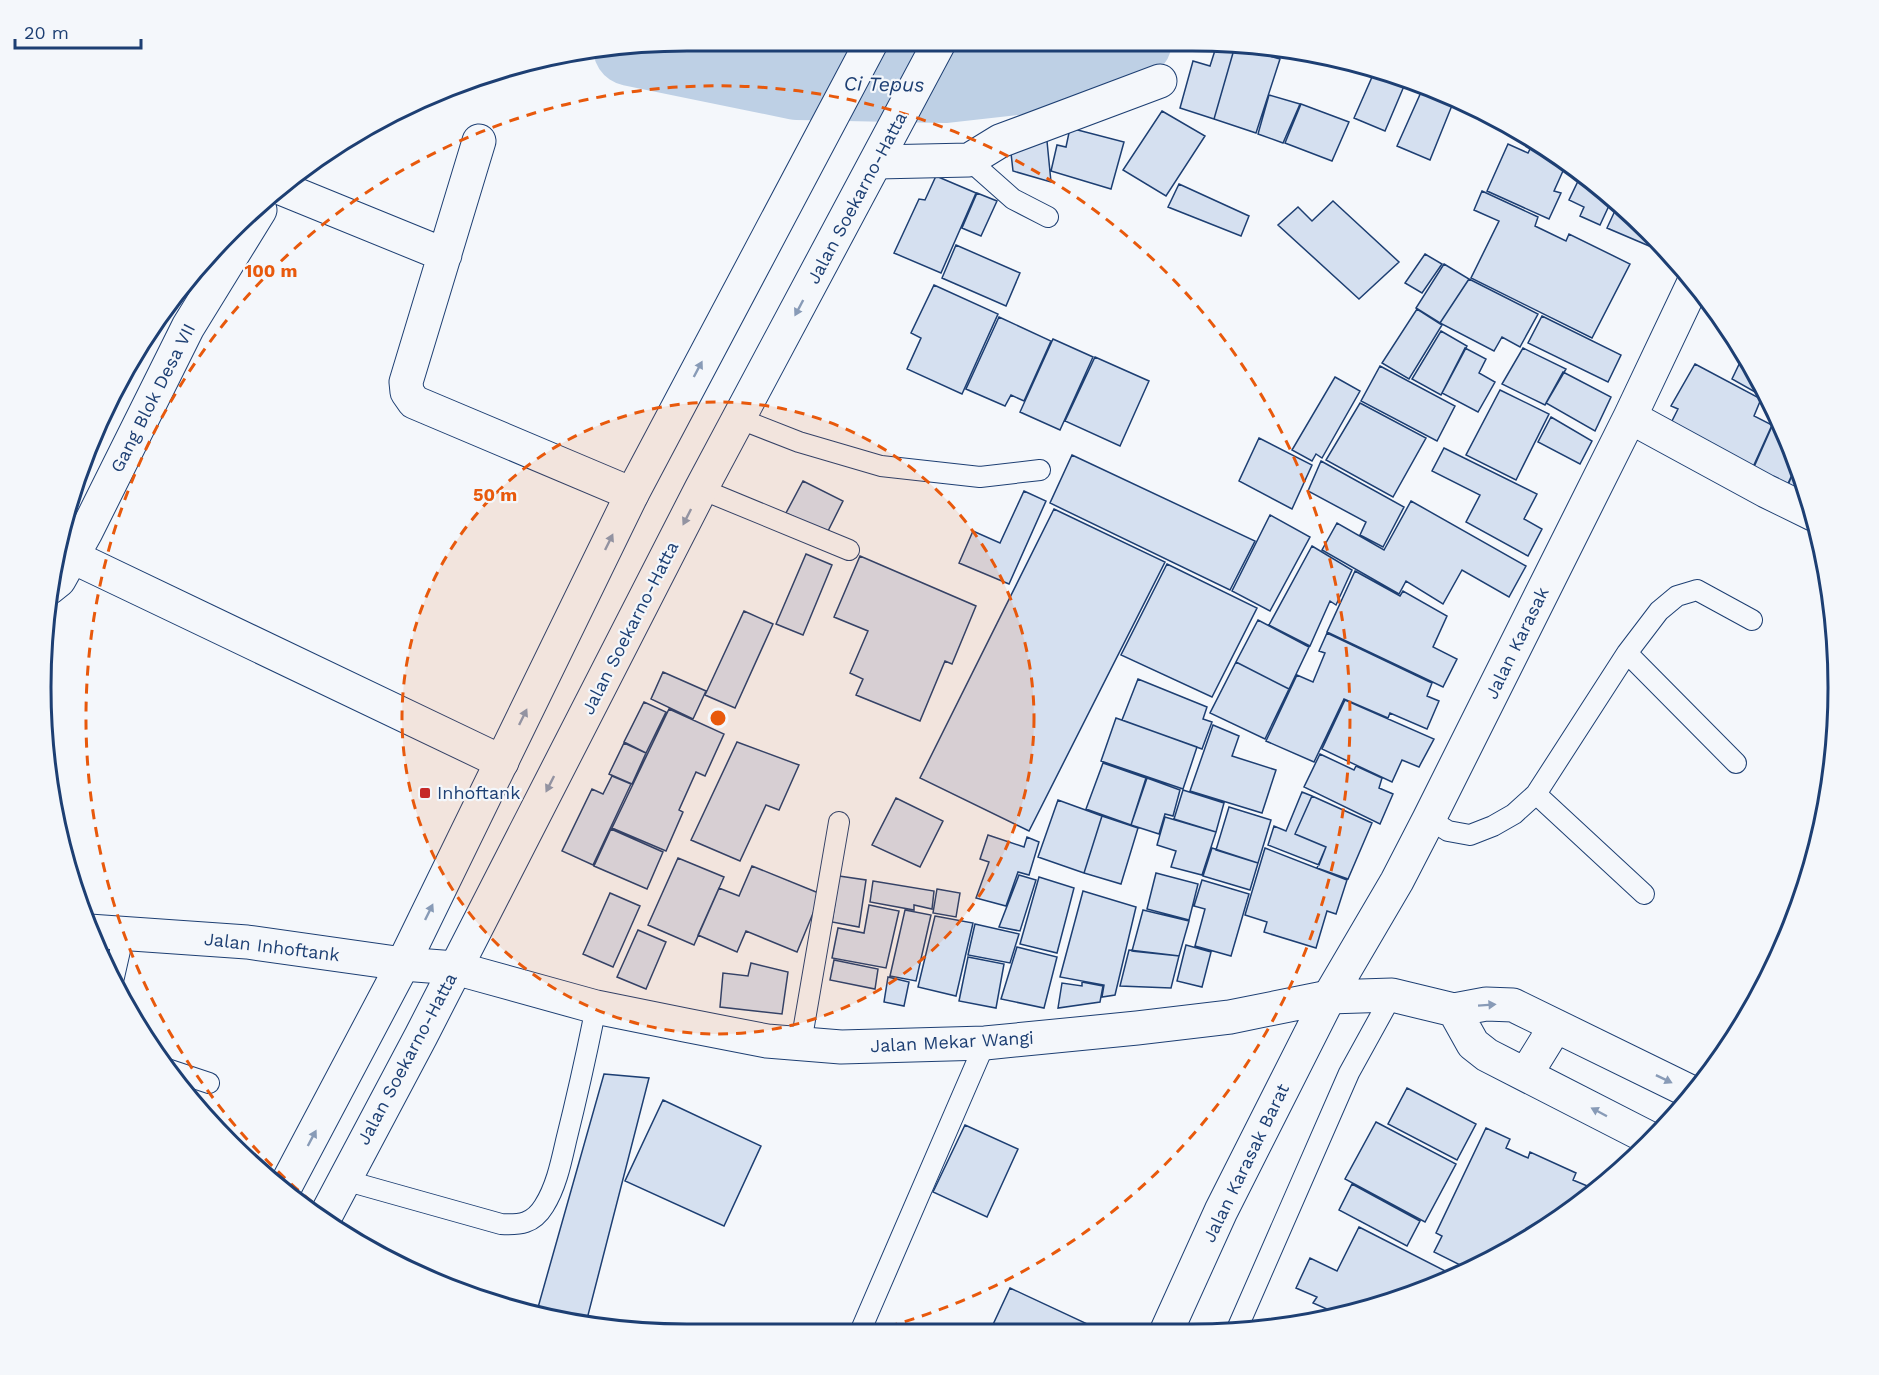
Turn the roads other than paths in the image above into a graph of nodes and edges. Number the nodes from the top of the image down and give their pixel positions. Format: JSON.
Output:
{"nodes":[{"id":1,"x":866,"y":51,"type":"edge"},
{"id":2,"x":934,"y":51,"type":"edge"},
{"id":3,"x":1160,"y":81,"type":"dead end"},
{"id":4,"x":479,"y":141,"type":"dead end"},
{"id":5,"x":969,"y":160,"type":"junction"},
{"id":6,"x":877,"y":162,"type":"junction"},
{"id":7,"x":290,"y":191,"type":"edge"},
{"id":8,"x":1048,"y":217,"type":"dead end"},
{"id":9,"x":251,"y":224,"type":"edge"},
{"id":10,"x":445,"y":255,"type":"junction"},
{"id":11,"x":1689,"y":292,"type":"edge"},
{"id":12,"x":1630,"y":417,"type":"junction"},
{"id":13,"x":740,"y":419,"type":"junction"},
{"id":14,"x":1040,"y":470,"type":"dead end"},
{"id":15,"x":701,"y":489,"type":"junction"},
{"id":16,"x":632,"y":494,"type":"junction"},
{"id":17,"x":1802,"y":508,"type":"edge"},
{"id":18,"x":849,"y":550,"type":"dead end"},
{"id":19,"x":73,"y":557,"type":"junction"},
{"id":20,"x":61,"y":577,"type":"edge"},
{"id":21,"x":1752,"y":620,"type":"dead end"},
{"id":22,"x":1628,"y":652,"type":"junction"},
{"id":23,"x":502,"y":762,"type":"junction"},
{"id":24,"x":1736,"y":763,"type":"dead end"},
{"id":25,"x":1536,"y":794,"type":"junction"},
{"id":26,"x":1429,"y":819,"type":"junction"},
{"id":27,"x":839,"y":822,"type":"dead end"},
{"id":28,"x":1644,"y":894,"type":"dead end"},
{"id":29,"x":99,"y":932,"type":"edge"},
{"id":30,"x":124,"y":933,"type":"junction"},
{"id":31,"x":403,"y":964,"type":"junction"},
{"id":32,"x":116,"y":967,"type":"edge"},
{"id":33,"x":455,"y":968,"type":"junction"},
{"id":34,"x":1392,"y":995,"type":"junction"},
{"id":35,"x":1329,"y":997,"type":"junction"},
{"id":36,"x":596,"y":1007,"type":"junction"},
{"id":37,"x":1454,"y":1010,"type":"junction"},
{"id":38,"x":1555,"y":1026,"type":"junction"},
{"id":39,"x":801,"y":1043,"type":"junction"},
{"id":40,"x":985,"y":1043,"type":"junction"},
{"id":41,"x":182,"y":1074,"type":"edge"},
{"id":42,"x":1526,"y":1074,"type":"junction"},
{"id":43,"x":209,"y":1083,"type":"dead end"},
{"id":44,"x":1685,"y":1089,"type":"edge"},
{"id":45,"x":1644,"y":1135,"type":"edge"},
{"id":46,"x":344,"y":1180,"type":"junction"},
{"id":47,"x":288,"y":1182,"type":"edge"},
{"id":48,"x":327,"y":1212,"type":"edge"},
{"id":49,"x":1241,"y":1322,"type":"edge"},
{"id":50,"x":864,"y":1324,"type":"edge"},
{"id":51,"x":1170,"y":1324,"type":"edge"}],
"edges":[{"from":16,"to":1,"type":"main road","one_way":true},
{"from":2,"to":6,"type":"main road","name":"Jalan Soekarno-Hatta"},
{"from":3,"to":5,"type":"main road"},
{"from":4,"to":10,"type":"main road"},
{"from":5,"to":6,"type":"main road"},
{"from":5,"to":8,"type":"lane"},
{"from":6,"to":13,"type":"main road","name":"Jalan Soekarno-Hatta","one_way":true},
{"from":7,"to":10,"type":"main road"},
{"from":9,"to":19,"type":"main road","name":"Gang Blok Desa VII"},
{"from":10,"to":16,"type":"main road"},
{"from":11,"to":12,"type":"main road","name":"Jalan Karasak"},
{"from":12,"to":17,"type":"main road"},
{"from":12,"to":26,"type":"main road","name":"Jalan Karasak"},
{"from":13,"to":14,"type":"lane"},
{"from":13,"to":15,"type":"main road","name":"Jalan Soekarno-Hatta"},
{"from":15,"to":18,"type":"lane"},
{"from":15,"to":33,"type":"main road","name":"Jalan Soekarno-Hatta","one_way":true},
{"from":23,"to":16,"type":"main road","one_way":true},
{"from":19,"to":20,"type":"main road","name":"Gang Blok Desa VII"},
{"from":19,"to":23,"type":"main road"},
{"from":21,"to":22,"type":"lane"},
{"from":22,"to":24,"type":"lane"},
{"from":22,"to":25,"type":"lane"},
{"from":31,"to":23,"type":"main road","one_way":true},
{"from":25,"to":26,"type":"lane"},
{"from":25,"to":28,"type":"lane"},
{"from":26,"to":35,"type":"main road","name":"Jalan Karasak"},
{"from":27,"to":39,"type":"lane"},
{"from":29,"to":30,"type":"main road","name":"Jalan Inhoftank"},
{"from":30,"to":31,"type":"main road","name":"Jalan Inhoftank"},
{"from":30,"to":32,"type":"lane"},
{"from":31,"to":33,"type":"main road","name":"Jalan Inhoftank"},
{"from":47,"to":31,"type":"main road","one_way":true},
{"from":33,"to":36,"type":"main road","name":"Jalan Mekar Wangi"},
{"from":33,"to":46,"type":"main road","name":"Jalan Soekarno-Hatta"},
{"from":34,"to":35,"type":"main road","name":"Jalan Mekar Wangi"},
{"from":34,"to":37,"type":"main road","name":"Jalan Mekar Wangi"},
{"from":34,"to":49,"type":"lane"},
{"from":35,"to":40,"type":"main road","name":"Jalan Mekar Wangi"},
{"from":35,"to":51,"type":"main road","name":"Jalan Karasak Barat"},
{"from":36,"to":39,"type":"main road","name":"Jalan Mekar Wangi"},
{"from":36,"to":46,"type":"lane"},
{"from":37,"to":38,"type":"main road","one_way":true},
{"from":37,"to":42,"type":"main road"},
{"from":38,"to":42,"type":"main road"},
{"from":38,"to":44,"type":"main road","one_way":true},
{"from":39,"to":40,"type":"main road","name":"Jalan Mekar Wangi"},
{"from":40,"to":50,"type":"lane"},
{"from":41,"to":43,"type":"lane"},
{"from":45,"to":42,"type":"main road","one_way":true},
{"from":46,"to":48,"type":"main road","name":"Jalan Soekarno-Hatta"}]}
